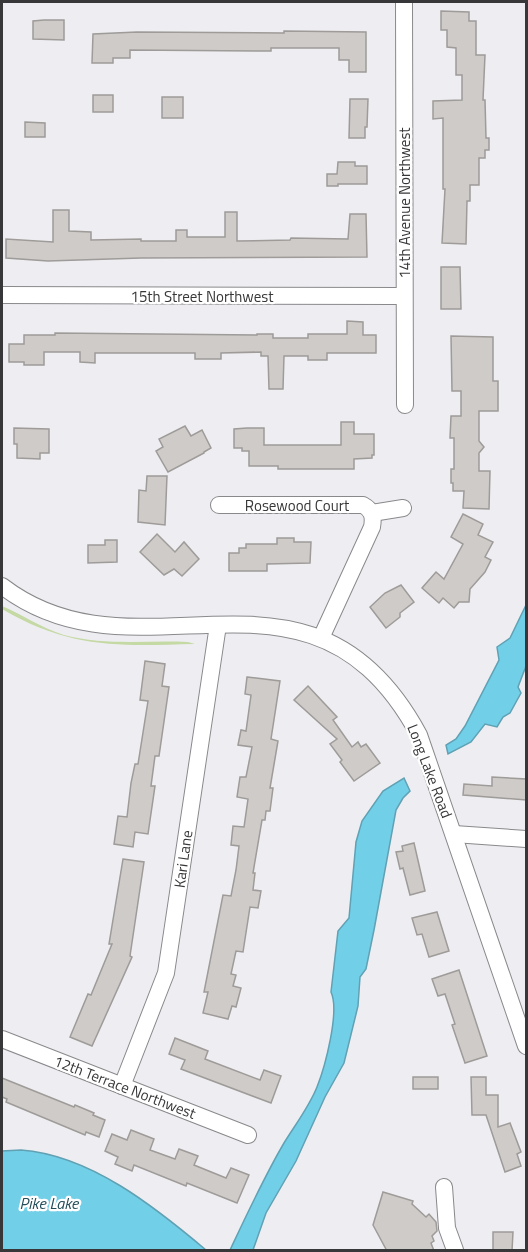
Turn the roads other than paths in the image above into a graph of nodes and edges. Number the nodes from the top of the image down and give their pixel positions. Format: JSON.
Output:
{"nodes":[{"id":1,"x":404,"y":2,"type":"edge"},
{"id":2,"x":2,"y":296,"type":"edge"},
{"id":3,"x":404,"y":296,"type":"junction"},
{"id":4,"x":405,"y":405,"type":"dead end"},
{"id":5,"x":219,"y":505,"type":"dead end"},
{"id":6,"x":404,"y":508,"type":"dead end"},
{"id":7,"x":372,"y":513,"type":"junction"},
{"id":8,"x":2,"y":586,"type":"edge"},
{"id":9,"x":218,"y":624,"type":"junction"},
{"id":10,"x":321,"y":638,"type":"junction"},
{"id":11,"x":454,"y":834,"type":"junction"},
{"id":12,"x":526,"y":839,"type":"edge"},
{"id":13,"x":2,"y":1039,"type":"edge"},
{"id":14,"x":526,"y":1046,"type":"edge"},
{"id":15,"x":122,"y":1086,"type":"junction"},
{"id":16,"x":248,"y":1135,"type":"dead end"},
{"id":17,"x":444,"y":1187,"type":"dead end"},
{"id":18,"x":454,"y":1251,"type":"edge"}],
"edges":[{"from":1,"to":3,"type":"street","name":"14th Avenue Northwest"},
{"from":2,"to":3,"type":"street","name":"15th Street Northwest"},
{"from":3,"to":4,"type":"street","name":"14th Avenue Northwest"},
{"from":5,"to":7,"type":"street","name":"Rosewood Court"},
{"from":6,"to":7,"type":"street","name":"Rosewood Court"},
{"from":7,"to":10,"type":"street"},
{"from":8,"to":9,"type":"street","name":"Long Lake Road"},
{"from":9,"to":10,"type":"street","name":"Long Lake Road"},
{"from":9,"to":15,"type":"street","name":"Kari Lane"},
{"from":10,"to":11,"type":"street","name":"Long Lake Road"},
{"from":11,"to":12,"type":"street"},
{"from":11,"to":14,"type":"street","name":"Long Lake Road"},
{"from":13,"to":15,"type":"street","name":"12th Terrace Northwest"},
{"from":15,"to":16,"type":"street","name":"12th Terrace Northwest"},
{"from":17,"to":18,"type":"street"}]}
